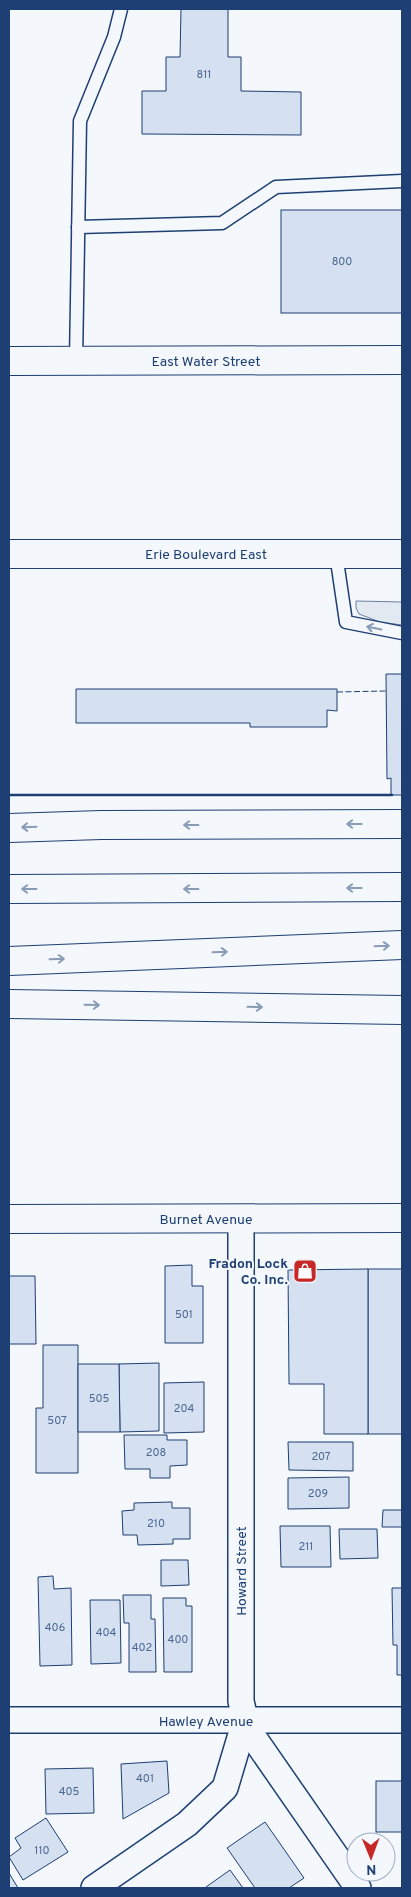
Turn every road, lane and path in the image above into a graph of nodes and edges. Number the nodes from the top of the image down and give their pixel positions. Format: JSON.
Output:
{"nodes":[{"id":1,"x":121,"y":9,"type":"edge"},
{"id":2,"x":402,"y":181,"type":"edge"},
{"id":3,"x":78,"y":227,"type":"junction"},
{"id":4,"x":402,"y":360,"type":"edge"},
{"id":5,"x":9,"y":361,"type":"edge"},
{"id":6,"x":76,"y":361,"type":"junction"},
{"id":7,"x":9,"y":554,"type":"edge"},
{"id":8,"x":336,"y":554,"type":"junction"},
{"id":9,"x":402,"y":554,"type":"edge"},
{"id":10,"x":402,"y":633,"type":"edge"},
{"id":11,"x":402,"y":824,"type":"edge"},
{"id":12,"x":9,"y":828,"type":"edge"},
{"id":13,"x":402,"y":888,"type":"edge"},
{"id":14,"x":9,"y":889,"type":"edge"},
{"id":15,"x":402,"y":945,"type":"edge"},
{"id":16,"x":9,"y":960,"type":"edge"},
{"id":17,"x":9,"y":1004,"type":"edge"},
{"id":18,"x":402,"y":1010,"type":"edge"},
{"id":19,"x":402,"y":1218,"type":"edge"},
{"id":20,"x":9,"y":1219,"type":"edge"},
{"id":21,"x":241,"y":1219,"type":"junction"},
{"id":22,"x":9,"y":1720,"type":"edge"},
{"id":23,"x":402,"y":1720,"type":"edge"},
{"id":24,"x":246,"y":1721,"type":"junction"},
{"id":25,"x":94,"y":1888,"type":"edge"},
{"id":26,"x":358,"y":1888,"type":"edge"}],
"edges":[{"from":1,"to":3,"type":"lane"},
{"from":2,"to":3,"type":"lane"},
{"from":3,"to":6,"type":"lane"},
{"from":4,"to":6,"type":"main road","name":"East Water Street"},
{"from":5,"to":6,"type":"main road","name":"East Water Street"},
{"from":7,"to":8,"type":"main road","name":"Erie Boulevard East"},
{"from":8,"to":9,"type":"main road","name":"Erie Boulevard East"},
{"from":10,"to":8,"type":"lane","one_way":true},
{"from":11,"to":12,"type":"main road","one_way":true},
{"from":13,"to":14,"type":"main road","one_way":true},
{"from":16,"to":15,"type":"main road","one_way":true},
{"from":17,"to":18,"type":"main road","one_way":true},
{"from":19,"to":21,"type":"main road","name":"Burnet Avenue"},
{"from":20,"to":21,"type":"main road","name":"Burnet Avenue"},
{"from":21,"to":24,"type":"street","name":"Howard Street"},
{"from":22,"to":24,"type":"street","name":"Hawley Avenue"},
{"from":23,"to":24,"type":"street","name":"Hawley Avenue"},
{"from":24,"to":25,"type":"street"},
{"from":24,"to":26,"type":"street","name":"Howard Street"}]}
